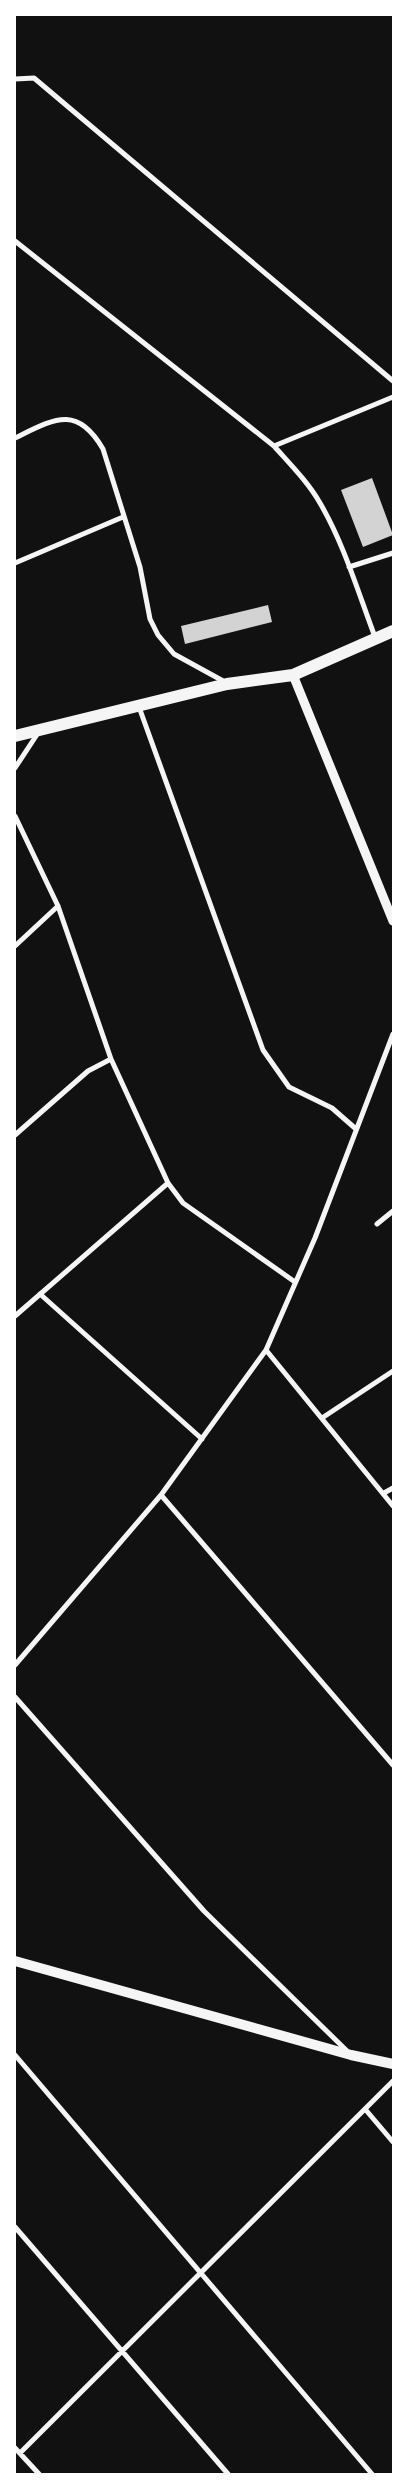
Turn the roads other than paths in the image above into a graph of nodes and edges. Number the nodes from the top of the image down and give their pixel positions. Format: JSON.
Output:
{"nodes":[{"id":1,"x":15,"y":78,"type":"edge"},
{"id":2,"x":15,"y":241,"type":"edge"},
{"id":3,"x":393,"y":381,"type":"edge"},
{"id":4,"x":393,"y":396,"type":"edge"},
{"id":5,"x":15,"y":438,"type":"edge"},
{"id":6,"x":274,"y":446,"type":"junction"},
{"id":7,"x":123,"y":517,"type":"junction"},
{"id":8,"x":393,"y":553,"type":"edge"},
{"id":9,"x":15,"y":563,"type":"edge"},
{"id":10,"x":349,"y":567,"type":"junction"},
{"id":11,"x":393,"y":631,"type":"edge"},
{"id":12,"x":375,"y":637,"type":"junction"},
{"id":13,"x":293,"y":675,"type":"junction"},
{"id":14,"x":228,"y":684,"type":"junction"},
{"id":15,"x":139,"y":707,"type":"junction"},
{"id":16,"x":40,"y":729,"type":"junction"},
{"id":17,"x":15,"y":736,"type":"edge"},
{"id":18,"x":15,"y":768,"type":"edge"},
{"id":19,"x":15,"y":816,"type":"edge"},
{"id":20,"x":58,"y":906,"type":"junction"},
{"id":21,"x":393,"y":921,"type":"edge"},
{"id":22,"x":15,"y":946,"type":"edge"},
{"id":23,"x":393,"y":1034,"type":"edge"},
{"id":24,"x":111,"y":1059,"type":"junction"},
{"id":25,"x":356,"y":1129,"type":"junction"},
{"id":26,"x":15,"y":1135,"type":"edge"},
{"id":27,"x":168,"y":1183,"type":"junction"},
{"id":28,"x":393,"y":1212,"type":"edge"},
{"id":29,"x":376,"y":1224,"type":"dead end"},
{"id":30,"x":295,"y":1282,"type":"junction"},
{"id":31,"x":40,"y":1294,"type":"junction"},
{"id":32,"x":15,"y":1316,"type":"edge"},
{"id":33,"x":266,"y":1350,"type":"junction"},
{"id":34,"x":393,"y":1371,"type":"edge"},
{"id":35,"x":322,"y":1418,"type":"junction"},
{"id":36,"x":202,"y":1439,"type":"junction"},
{"id":37,"x":393,"y":1488,"type":"edge"},
{"id":38,"x":384,"y":1493,"type":"junction"},
{"id":39,"x":161,"y":1496,"type":"junction"},
{"id":40,"x":393,"y":1506,"type":"edge"},
{"id":41,"x":15,"y":1665,"type":"edge"},
{"id":42,"x":15,"y":1697,"type":"edge"},
{"id":43,"x":393,"y":1765,"type":"edge"},
{"id":44,"x":15,"y":1961,"type":"edge"},
{"id":45,"x":15,"y":2055,"type":"edge"},
{"id":46,"x":351,"y":2055,"type":"junction"},
{"id":47,"x":393,"y":2064,"type":"edge"},
{"id":48,"x":393,"y":2080,"type":"edge"},
{"id":49,"x":365,"y":2109,"type":"junction"},
{"id":50,"x":393,"y":2142,"type":"edge"},
{"id":51,"x":15,"y":2227,"type":"edge"},
{"id":52,"x":200,"y":2272,"type":"junction"},
{"id":53,"x":122,"y":2351,"type":"junction"},
{"id":54,"x":15,"y":2448,"type":"edge"},
{"id":55,"x":20,"y":2453,"type":"junction"},
{"id":56,"x":39,"y":2474,"type":"edge"},
{"id":57,"x":228,"y":2474,"type":"edge"},
{"id":58,"x":372,"y":2474,"type":"edge"}],
"edges":[{"from":1,"to":3,"type":"street"},
{"from":2,"to":6,"type":"street"},
{"from":4,"to":6,"type":"street"},
{"from":5,"to":7,"type":"street"},
{"from":6,"to":10,"type":"street"},
{"from":7,"to":9,"type":"street"},
{"from":7,"to":14,"type":"street"},
{"from":8,"to":10,"type":"street"},
{"from":10,"to":12,"type":"street"},
{"from":11,"to":12,"type":"main road"},
{"from":12,"to":13,"type":"main road"},
{"from":13,"to":14,"type":"main road"},
{"from":13,"to":21,"type":"street"},
{"from":14,"to":15,"type":"main road"},
{"from":15,"to":16,"type":"main road"},
{"from":15,"to":25,"type":"street"},
{"from":16,"to":17,"type":"main road"},
{"from":16,"to":18,"type":"street"},
{"from":19,"to":20,"type":"street"},
{"from":20,"to":22,"type":"street"},
{"from":20,"to":24,"type":"street"},
{"from":23,"to":25,"type":"street"},
{"from":24,"to":26,"type":"street"},
{"from":24,"to":27,"type":"street"},
{"from":25,"to":30,"type":"street"},
{"from":27,"to":30,"type":"street"},
{"from":27,"to":31,"type":"street"},
{"from":28,"to":29,"type":"street"},
{"from":30,"to":33,"type":"street"},
{"from":31,"to":32,"type":"street"},
{"from":31,"to":36,"type":"street"},
{"from":33,"to":35,"type":"street"},
{"from":33,"to":36,"type":"street"},
{"from":34,"to":35,"type":"street"},
{"from":35,"to":38,"type":"street"},
{"from":36,"to":39,"type":"street"},
{"from":37,"to":38,"type":"street"},
{"from":38,"to":40,"type":"street"},
{"from":39,"to":41,"type":"street"},
{"from":39,"to":43,"type":"street"},
{"from":42,"to":46,"type":"street"},
{"from":44,"to":46,"type":"main road"},
{"from":45,"to":52,"type":"street"},
{"from":46,"to":47,"type":"main road"},
{"from":48,"to":49,"type":"street"},
{"from":49,"to":50,"type":"street"},
{"from":49,"to":52,"type":"street"},
{"from":51,"to":53,"type":"street"},
{"from":52,"to":53,"type":"street"},
{"from":52,"to":58,"type":"street"},
{"from":53,"to":55,"type":"street"},
{"from":53,"to":57,"type":"street"},
{"from":54,"to":55,"type":"street"},
{"from":55,"to":56,"type":"street"}]}
